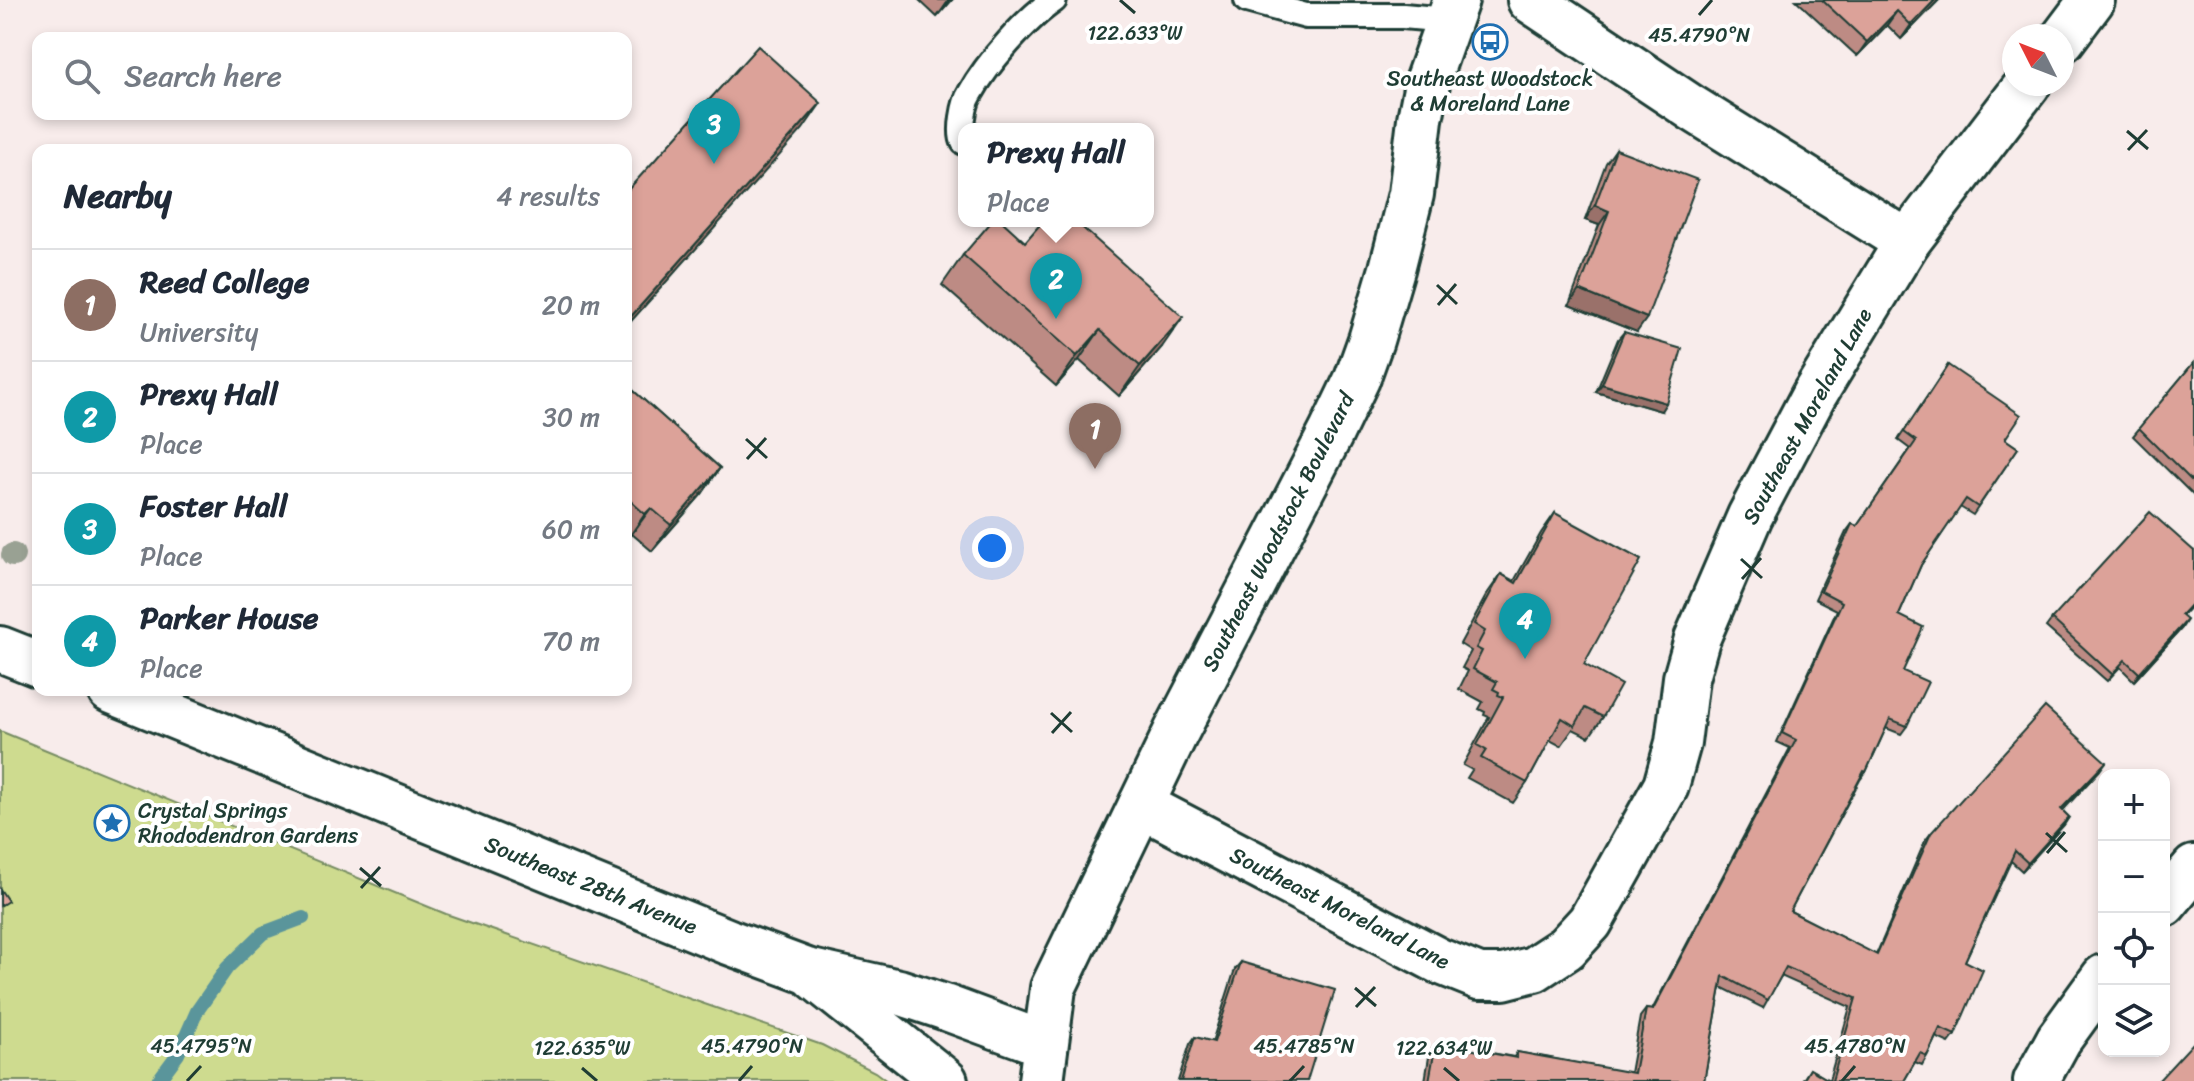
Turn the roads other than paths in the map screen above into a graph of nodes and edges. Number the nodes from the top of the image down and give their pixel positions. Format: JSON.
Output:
{"nodes":[{"id":1,"x":1054,"y":0,"type":"edge"},
{"id":2,"x":1247,"y":0,"type":"edge"},
{"id":3,"x":1530,"y":0,"type":"edge"},
{"id":4,"x":2092,"y":0,"type":"edge"},
{"id":5,"x":1452,"y":10,"type":"edge"},
{"id":6,"x":2074,"y":24,"type":"edge"},
{"id":7,"x":2019,"y":96,"type":"edge"},
{"id":8,"x":963,"y":123,"type":"edge"},
{"id":9,"x":1907,"y":242,"type":"junction"},
{"id":10,"x":0,"y":649,"type":"edge"},
{"id":11,"x":32,"y":662,"type":"edge"},
{"id":12,"x":125,"y":696,"type":"edge"},
{"id":13,"x":1141,"y":805,"type":"junction"},
{"id":14,"x":2194,"y":868,"type":"edge"},
{"id":15,"x":2170,"y":897,"type":"edge"},
{"id":16,"x":807,"y":971,"type":"junction"},
{"id":17,"x":2098,"y":985,"type":"edge"},
{"id":18,"x":1042,"y":1063,"type":"edge"},
{"id":19,"x":945,"y":1081,"type":"edge"},
{"id":20,"x":2036,"y":1081,"type":"edge"}],
"edges":[{"from":1,"to":8,"type":"lane"},
{"from":2,"to":5,"type":"lane"},
{"from":3,"to":9,"type":"street"},
{"from":4,"to":6,"type":"street"},
{"from":5,"to":13,"type":"street","name":"Southeast Woodstock Boulevard"},
{"from":7,"to":9,"type":"street","name":"Southeast Moreland Lane"},
{"from":9,"to":13,"type":"street","name":"Southeast Moreland Lane"},
{"from":10,"to":11,"type":"street"},
{"from":12,"to":16,"type":"street","name":"Southeast 28th Avenue"},
{"from":13,"to":18,"type":"street","name":"Southeast Woodstock Boulevard"},
{"from":14,"to":15,"type":"street"},
{"from":16,"to":18,"type":"street","name":"Southeast 28th Avenue"},
{"from":16,"to":19,"type":"street"},
{"from":17,"to":20,"type":"street"}]}
